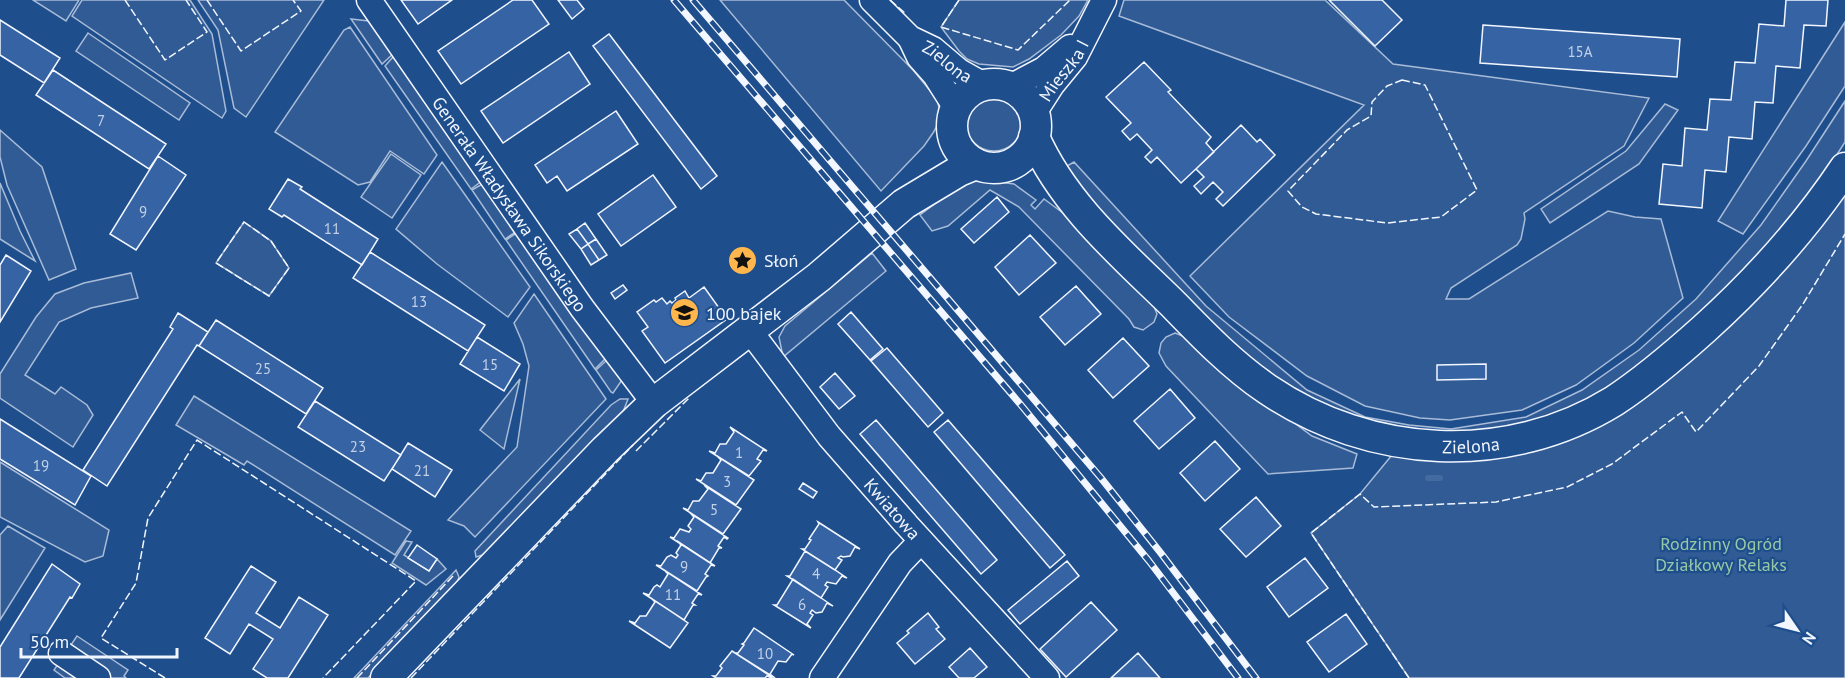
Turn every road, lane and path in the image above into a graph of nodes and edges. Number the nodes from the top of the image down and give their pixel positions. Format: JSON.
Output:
{"nodes":[{"id":1,"x":369,"y":0,"type":"edge"},
{"id":2,"x":872,"y":0,"type":"edge"},
{"id":3,"x":1104,"y":0,"type":"edge"},
{"id":4,"x":1090,"y":25,"type":"junction"},
{"id":5,"x":910,"y":38,"type":"junction"},
{"id":6,"x":997,"y":86,"type":"junction"},
{"id":7,"x":955,"y":122,"type":"junction"},
{"id":8,"x":1034,"y":125,"type":"junction"},
{"id":9,"x":976,"y":164,"type":"junction"},
{"id":10,"x":1006,"y":165,"type":"junction"},
{"id":11,"x":1845,"y":168,"type":"edge"},
{"id":12,"x":904,"y":204,"type":"junction"},
{"id":13,"x":1076,"y":206,"type":"junction"},
{"id":14,"x":750,"y":331,"type":"junction"},
{"id":15,"x":654,"y":403,"type":"junction"},
{"id":16,"x":921,"y":541,"type":"junction"},
{"id":17,"x":61,"y":653,"type":"dead end"},
{"id":18,"x":98,"y":678,"type":"edge"},
{"id":19,"x":386,"y":678,"type":"edge"},
{"id":20,"x":822,"y":678,"type":"edge"},
{"id":21,"x":1047,"y":678,"type":"edge"}],
"edges":[{"from":1,"to":15,"type":"street","name":"Generała Władysława Sikorskiego"},
{"from":2,"to":5,"type":"street","name":"Zielona"},
{"from":3,"to":4,"type":"street","name":"Mieszka I"},
{"from":4,"to":6,"type":"street","name":"Mieszka I"},
{"from":4,"to":8,"type":"street","name":"Mieszka I"},
{"from":5,"to":6,"type":"street","name":"Zielona"},
{"from":5,"to":7,"type":"street","name":"Zielona"},
{"from":6,"to":7,"type":"main road"},
{"from":6,"to":8,"type":"main road"},
{"from":7,"to":9,"type":"main road"},
{"from":7,"to":12,"type":"main road"},
{"from":8,"to":10,"type":"main road"},
{"from":8,"to":13,"type":"main road","name":"Zielona"},
{"from":9,"to":10,"type":"main road"},
{"from":9,"to":12,"type":"main road"},
{"from":10,"to":13,"type":"main road","name":"Zielona"},
{"from":11,"to":13,"type":"main road","name":"Zielona"},
{"from":12,"to":14,"type":"main road"},
{"from":14,"to":15,"type":"main road"},
{"from":14,"to":16,"type":"street","name":"Kwiatowa"},
{"from":15,"to":19,"type":"main road"},
{"from":16,"to":20,"type":"street"},
{"from":16,"to":21,"type":"street","name":"Kwiatowa"},
{"from":17,"to":18,"type":"street"}]}
